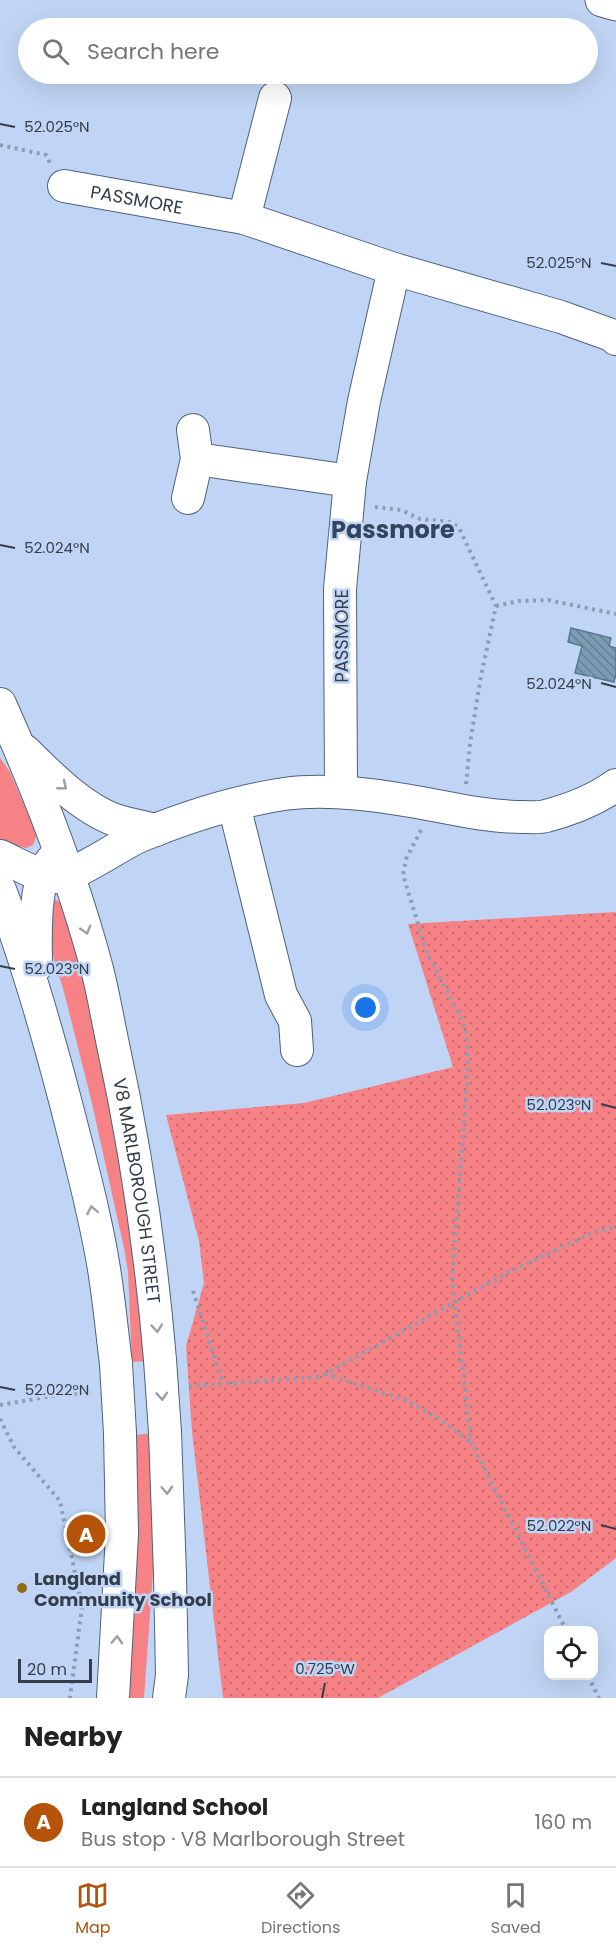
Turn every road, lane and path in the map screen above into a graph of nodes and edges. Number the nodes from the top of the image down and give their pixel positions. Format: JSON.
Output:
{"nodes":[{"id":1,"x":602,"y":0,"type":"edge"},
{"id":2,"x":616,"y":4,"type":"edge"},
{"id":3,"x":274,"y":98,"type":"dead end"},
{"id":4,"x":0,"y":145,"type":"edge"},
{"id":5,"x":64,"y":186,"type":"joint"},
{"id":6,"x":244,"y":218,"type":"junction"},
{"id":7,"x":394,"y":269,"type":"junction"},
{"id":8,"x":616,"y":339,"type":"edge"},
{"id":9,"x":349,"y":492,"type":"junction"},
{"id":10,"x":188,"y":498,"type":"dead end"},
{"id":11,"x":495,"y":606,"type":"junction"},
{"id":12,"x":616,"y":614,"type":"edge"},
{"id":13,"x":8,"y":727,"type":"edge"},
{"id":14,"x":616,"y":785,"type":"edge"},
{"id":15,"x":341,"y":792,"type":"junction"},
{"id":16,"x":234,"y":805,"type":"junction"},
{"id":17,"x":450,"y":810,"type":"junction"},
{"id":18,"x":147,"y":834,"type":"junction"},
{"id":19,"x":0,"y":856,"type":"edge"},
{"id":20,"x":57,"y":868,"type":"junction"},
{"id":21,"x":0,"y":890,"type":"edge"},
{"id":22,"x":36,"y":993,"type":"junction"},
{"id":23,"x":297,"y":1050,"type":"dead end"},
{"id":24,"x":616,"y":1227,"type":"edge"},
{"id":25,"x":193,"y":1291,"type":"dead end"},
{"id":26,"x":455,"y":1300,"type":"junction"},
{"id":27,"x":325,"y":1374,"type":"junction"},
{"id":28,"x":223,"y":1384,"type":"junction"},
{"id":29,"x":188,"y":1386,"type":"dead end"},
{"id":30,"x":98,"y":1392,"type":"dead end"},
{"id":31,"x":0,"y":1405,"type":"edge"},
{"id":32,"x":0,"y":1419,"type":"edge"},
{"id":33,"x":471,"y":1442,"type":"junction"},
{"id":34,"x":564,"y":1626,"type":"edge"},
{"id":35,"x":590,"y":1680,"type":"edge"},
{"id":36,"x":70,"y":1698,"type":"edge"},
{"id":37,"x":113,"y":1698,"type":"edge"},
{"id":38,"x":170,"y":1698,"type":"edge"},
{"id":39,"x":599,"y":1698,"type":"edge"}],
"edges":[{"from":1,"to":2,"type":"highway"},
{"from":3,"to":6,"type":"street"},
{"from":4,"to":5,"type":"path"},
{"from":5,"to":6,"type":"street","name":"PASSMORE"},
{"from":6,"to":7,"type":"street","name":"PASSMORE"},
{"from":7,"to":8,"type":"street","name":"PASSMORE"},
{"from":7,"to":9,"type":"street","name":"PASSMORE"},
{"from":9,"to":10,"type":"street"},
{"from":9,"to":11,"type":"path"},
{"from":9,"to":15,"type":"street","name":"PASSMORE"},
{"from":11,"to":12,"type":"path"},
{"from":11,"to":17,"type":"path"},
{"from":13,"to":18,"type":"street","one_way":true},
{"from":13,"to":20,"type":"street","name":"V8 MARLBOROUGH STREET"},
{"from":14,"to":17,"type":"street"},
{"from":15,"to":16,"type":"street"},
{"from":15,"to":17,"type":"street"},
{"from":16,"to":18,"type":"street"},
{"from":16,"to":23,"type":"street"},
{"from":17,"to":26,"type":"path"},
{"from":18,"to":20,"type":"street"},
{"from":19,"to":20,"type":"street"},
{"from":20,"to":22,"type":"street"},
{"from":20,"to":38,"type":"street","name":"V8 MARLBOROUGH STREET","one_way":true,"bridge":true},
{"from":21,"to":22,"type":"street"},
{"from":37,"to":22,"type":"street","one_way":true,"bridge":true},
{"from":24,"to":26,"type":"path"},
{"from":25,"to":28,"type":"path"},
{"from":26,"to":27,"type":"path"},
{"from":26,"to":33,"type":"path"},
{"from":27,"to":28,"type":"path"},
{"from":27,"to":33,"type":"path"},
{"from":28,"to":29,"type":"path"},
{"from":30,"to":31,"type":"path"},
{"from":32,"to":36,"type":"path"},
{"from":33,"to":34,"type":"path"},
{"from":35,"to":39,"type":"path"}]}
